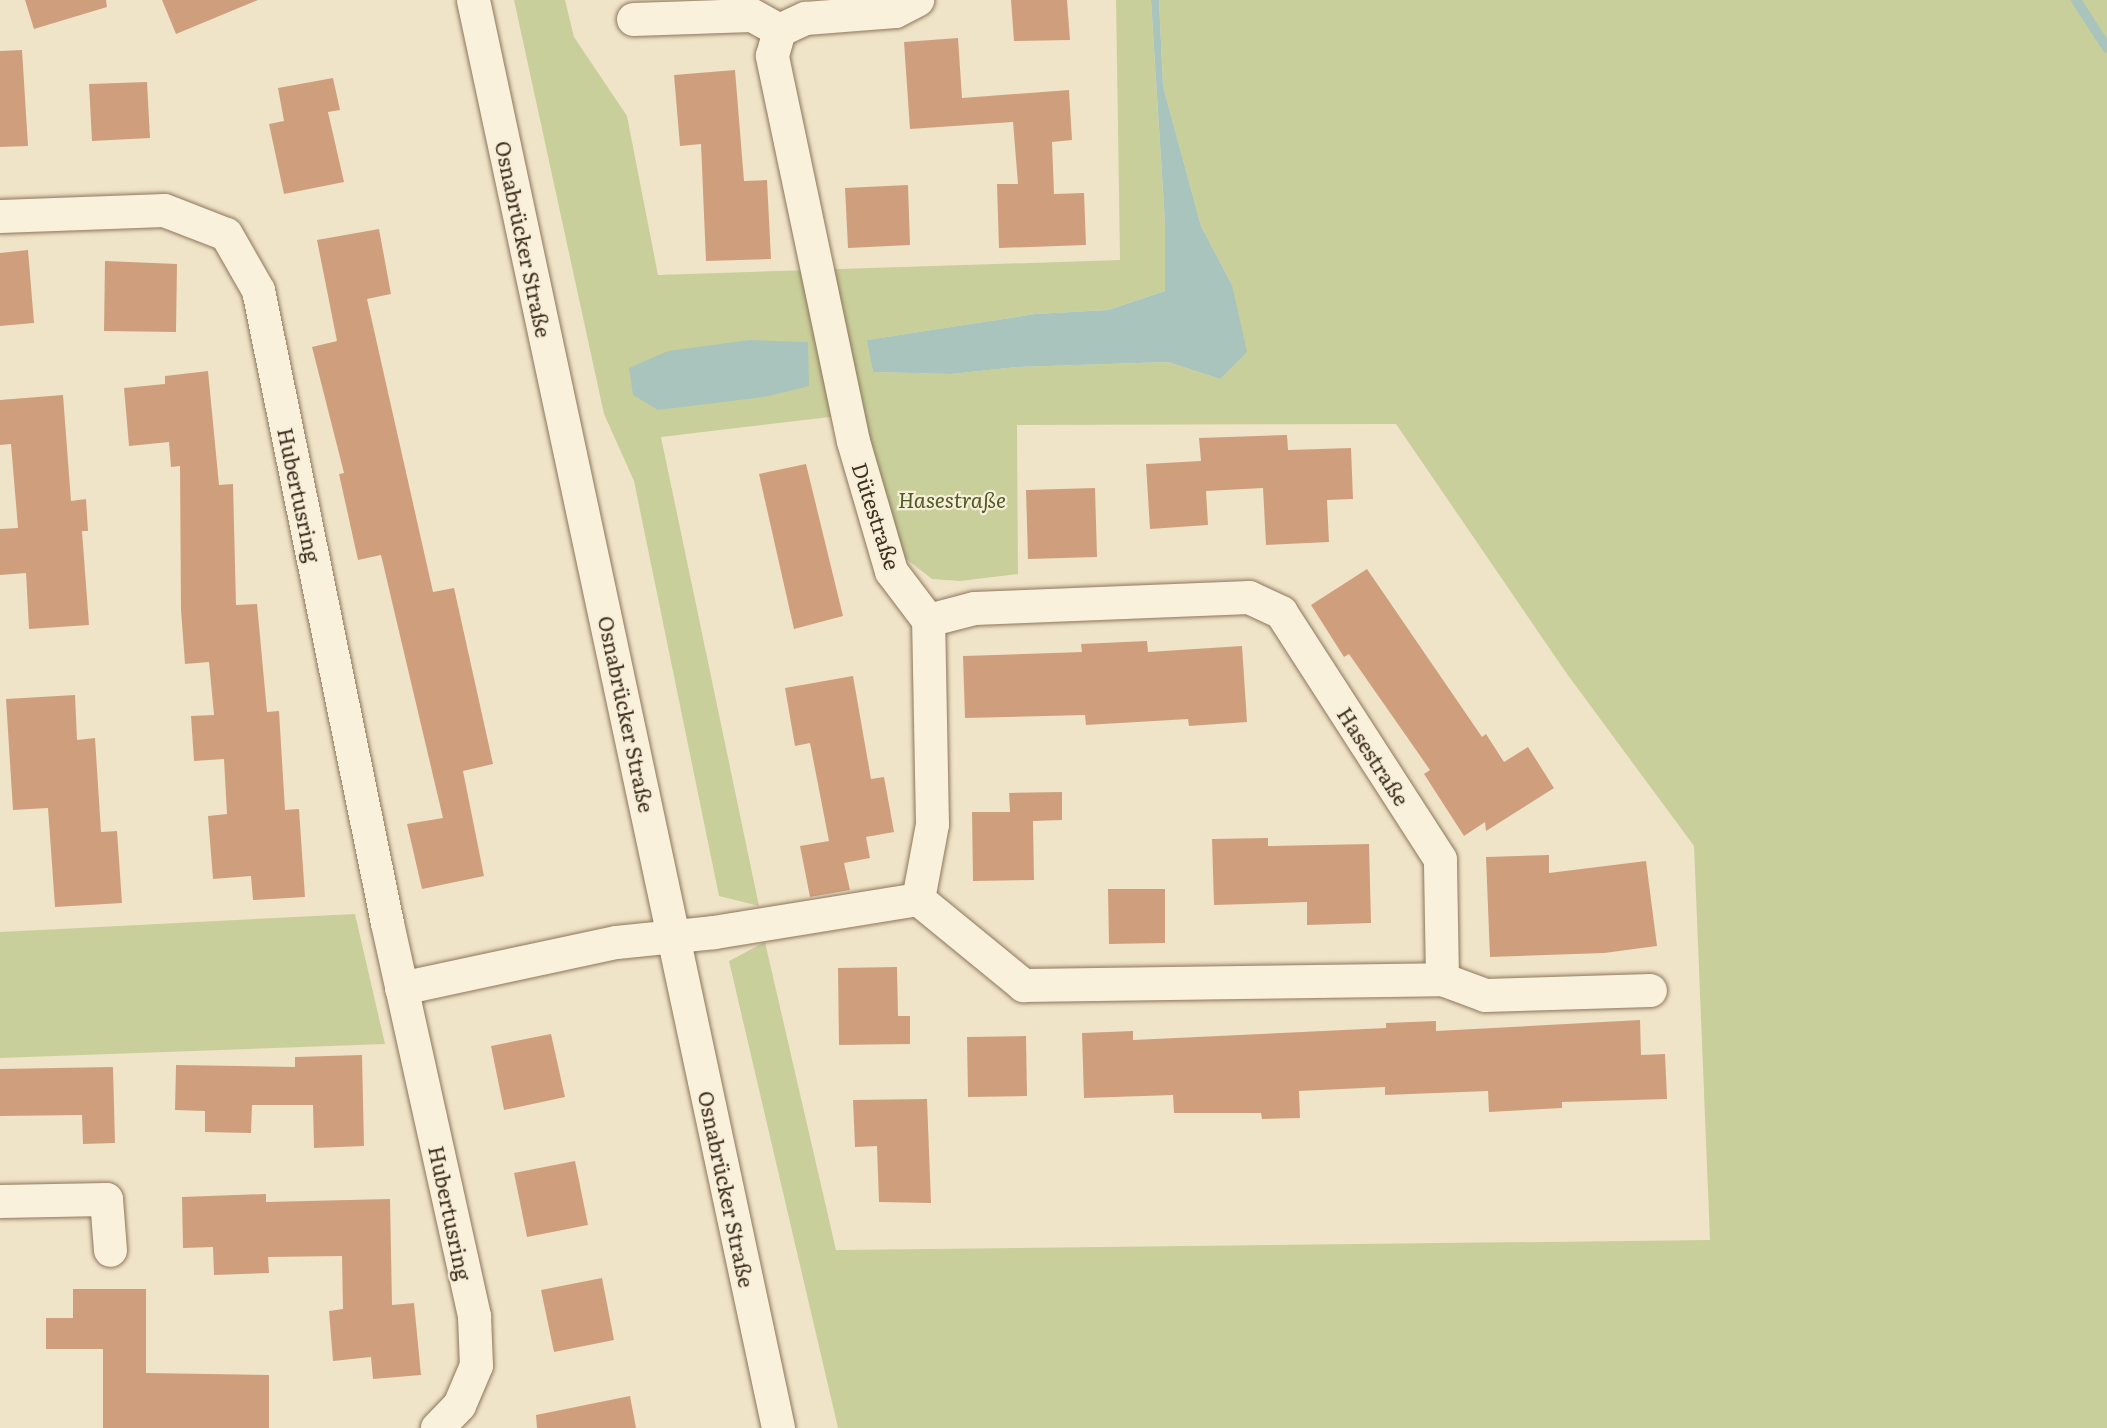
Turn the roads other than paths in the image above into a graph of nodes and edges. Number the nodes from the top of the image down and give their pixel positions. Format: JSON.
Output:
{"nodes":[{"id":1,"x":473,"y":0,"type":"edge"},
{"id":2,"x":917,"y":0,"type":"edge"},
{"id":3,"x":633,"y":20,"type":"dead end"},
{"id":4,"x":779,"y":30,"type":"junction"},
{"id":5,"x":0,"y":216,"type":"edge"},
{"id":6,"x":928,"y":620,"type":"junction"},
{"id":7,"x":918,"y":899,"type":"junction"},
{"id":8,"x":675,"y":937,"type":"junction"},
{"id":9,"x":1442,"y":979,"type":"junction"},
{"id":10,"x":401,"y":988,"type":"junction"},
{"id":11,"x":1650,"y":990,"type":"dead end"},
{"id":12,"x":0,"y":1201,"type":"edge"},
{"id":13,"x":110,"y":1250,"type":"dead end"},
{"id":14,"x":437,"y":1428,"type":"edge"},
{"id":15,"x":778,"y":1428,"type":"edge"}],
"edges":[{"from":1,"to":8,"type":"street","name":"Osnabrücker Straße"},
{"from":2,"to":4,"type":"street"},
{"from":3,"to":4,"type":"street"},
{"from":4,"to":6,"type":"street","name":"Dütestraße"},
{"from":5,"to":10,"type":"street","name":"Hubertusring"},
{"from":6,"to":7,"type":"street"},
{"from":6,"to":9,"type":"street","name":"Hasestraße"},
{"from":7,"to":8,"type":"street"},
{"from":7,"to":9,"type":"street"},
{"from":8,"to":10,"type":"street"},
{"from":8,"to":15,"type":"street","name":"Osnabrücker Straße"},
{"from":9,"to":11,"type":"street"},
{"from":10,"to":14,"type":"street","name":"Hubertusring"},
{"from":12,"to":13,"type":"street"}]}
